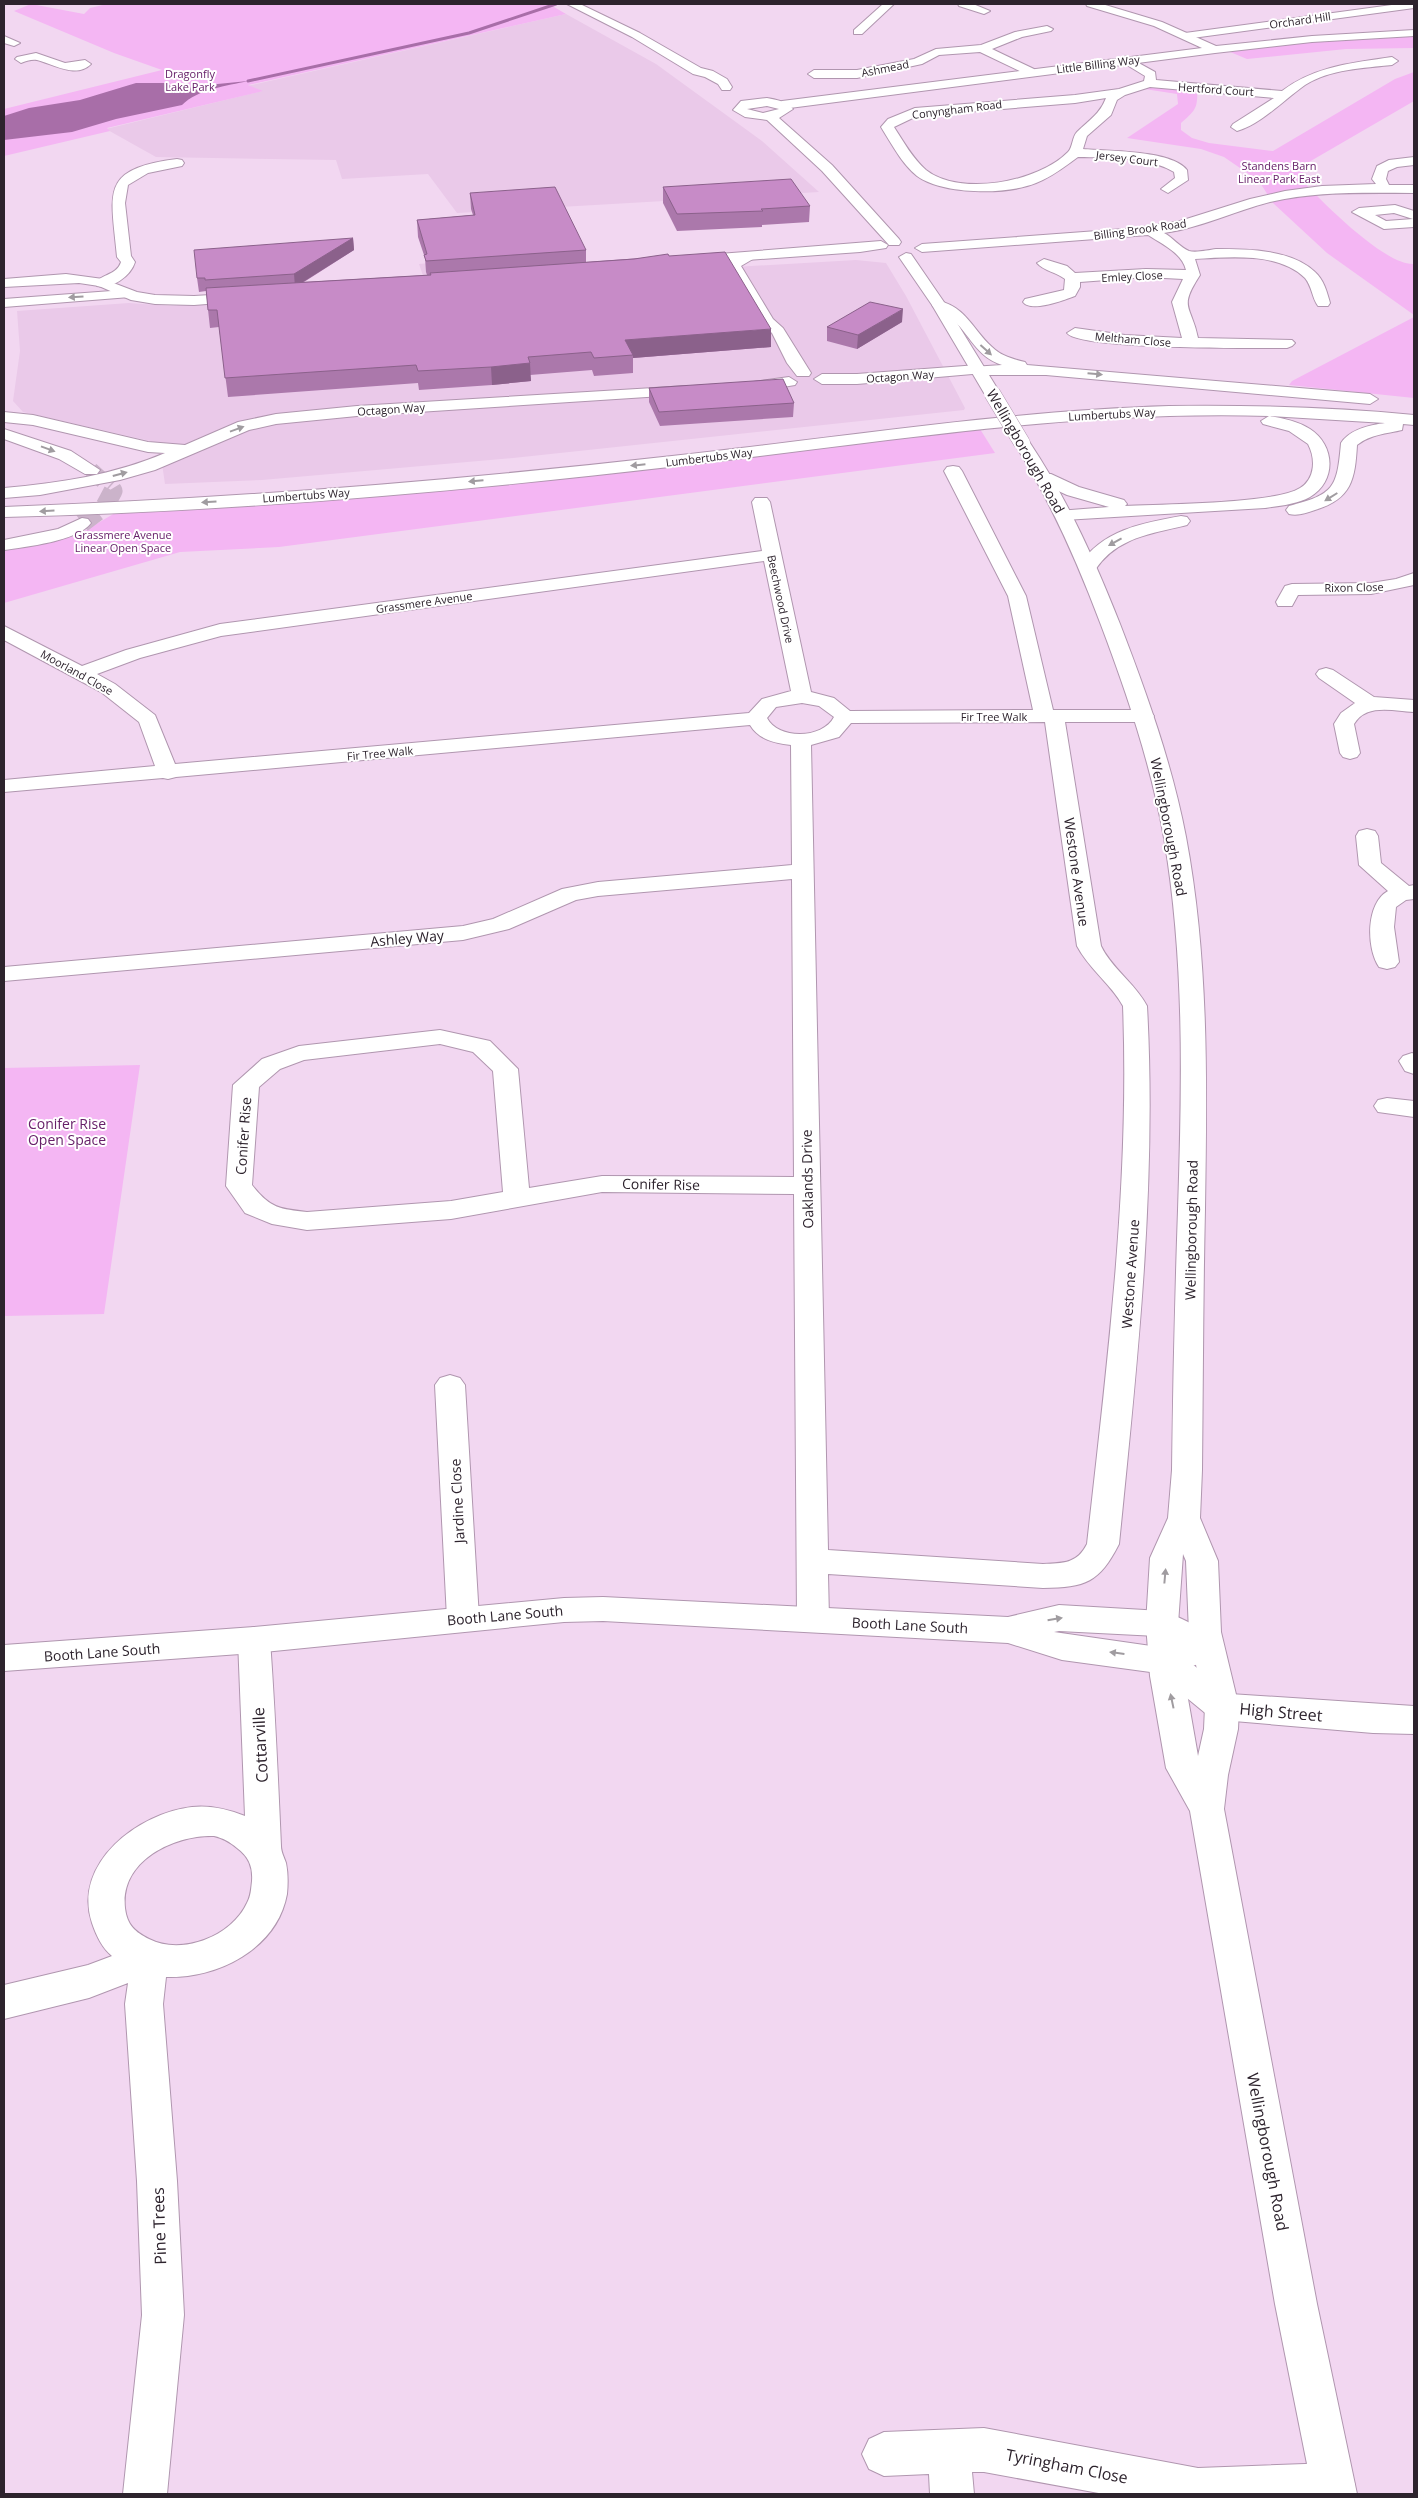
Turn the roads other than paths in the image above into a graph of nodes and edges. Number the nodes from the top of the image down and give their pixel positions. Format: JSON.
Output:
{"nodes":[{"id":1,"x":572,"y":4,"type":"edge"},
{"id":2,"x":889,"y":4,"type":"edge"},
{"id":3,"x":963,"y":4,"type":"edge"},
{"id":4,"x":1091,"y":4,"type":"edge"},
{"id":5,"x":1414,"y":5,"type":"edge"},
{"id":6,"x":984,"y":11,"type":"dead end"},
{"id":7,"x":1047,"y":29,"type":"dead end"},
{"id":8,"x":858,"y":32,"type":"dead end"},
{"id":9,"x":1414,"y":33,"type":"edge"},
{"id":10,"x":1185,"y":36,"type":"junction"},
{"id":11,"x":982,"y":48,"type":"junction"},
{"id":12,"x":1216,"y":50,"type":"junction"},
{"id":13,"x":1126,"y":60,"type":"junction"},
{"id":14,"x":1392,"y":61,"type":"dead end"},
{"id":15,"x":85,"y":64,"type":"dead end"},
{"id":16,"x":21,"y":65,"type":"dead end"},
{"id":17,"x":1030,"y":72,"type":"junction"},
{"id":18,"x":814,"y":74,"type":"dead end"},
{"id":19,"x":1149,"y":83,"type":"junction"},
{"id":20,"x":1121,"y":92,"type":"junction"},
{"id":21,"x":1283,"y":94,"type":"junction"},
{"id":22,"x":750,"y":103,"type":"junction"},
{"id":23,"x":782,"y":105,"type":"junction"},
{"id":24,"x":770,"y":116,"type":"junction"},
{"id":25,"x":1237,"y":127,"type":"dead end"},
{"id":26,"x":1076,"y":153,"type":"junction"},
{"id":27,"x":1414,"y":161,"type":"edge"},
{"id":28,"x":177,"y":163,"type":"dead end"},
{"id":29,"x":1385,"y":188,"type":"junction"},
{"id":30,"x":1168,"y":189,"type":"dead end"},
{"id":31,"x":1414,"y":189,"type":"edge"},
{"id":32,"x":1414,"y":215,"type":"edge"},
{"id":33,"x":1414,"y":223,"type":"edge"},
{"id":34,"x":1149,"y":230,"type":"junction"},
{"id":35,"x":887,"y":247,"type":"junction"},
{"id":36,"x":922,"y":248,"type":"junction"},
{"id":37,"x":1186,"y":255,"type":"junction"},
{"id":38,"x":751,"y":256,"type":"junction"},
{"id":39,"x":906,"y":258,"type":"junction"},
{"id":40,"x":733,"y":264,"type":"junction"},
{"id":41,"x":1054,"y":264,"type":"dead end"},
{"id":42,"x":1193,"y":275,"type":"junction"},
{"id":43,"x":1072,"y":278,"type":"junction"},
{"id":44,"x":4,"y":283,"type":"edge"},
{"id":45,"x":102,"y":283,"type":"junction"},
{"id":46,"x":125,"y":294,"type":"junction"},
{"id":47,"x":264,"y":295,"type":"edge"},
{"id":48,"x":4,"y":302,"type":"edge"},
{"id":49,"x":1030,"y":302,"type":"dead end"},
{"id":50,"x":1323,"y":303,"type":"dead end"},
{"id":51,"x":940,"y":304,"type":"junction"},
{"id":52,"x":1075,"y":333,"type":"dead end"},
{"id":53,"x":1190,"y":343,"type":"junction"},
{"id":54,"x":1287,"y":343,"type":"dead end"},
{"id":55,"x":978,"y":370,"type":"junction"},
{"id":56,"x":1046,"y":370,"type":"junction"},
{"id":57,"x":803,"y":373,"type":"junction"},
{"id":58,"x":822,"y":379,"type":"junction"},
{"id":59,"x":789,"y":382,"type":"junction"},
{"id":60,"x":728,"y":389,"type":"edge"},
{"id":61,"x":708,"y":390,"type":"edge"},
{"id":62,"x":1386,"y":401,"type":"dead end"},
{"id":63,"x":1414,"y":409,"type":"edge"},
{"id":64,"x":1086,"y":414,"type":"junction"},
{"id":65,"x":4,"y":417,"type":"edge"},
{"id":66,"x":1414,"y":420,"type":"edge"},
{"id":67,"x":1414,"y":426,"type":"edge"},
{"id":68,"x":4,"y":434,"type":"edge"},
{"id":69,"x":148,"y":447,"type":"junction"},
{"id":70,"x":193,"y":449,"type":"junction"},
{"id":71,"x":149,"y":466,"type":"junction"},
{"id":72,"x":91,"y":470,"type":"tunnel mouth"},
{"id":73,"x":953,"y":471,"type":"dead end"},
{"id":74,"x":1045,"y":478,"type":"junction"},
{"id":75,"x":4,"y":494,"type":"edge"},
{"id":76,"x":4,"y":499,"type":"edge"},
{"id":77,"x":761,"y":502,"type":"dead end"},
{"id":78,"x":1150,"y":509,"type":"junction"},
{"id":79,"x":4,"y":512,"type":"edge"},
{"id":80,"x":1065,"y":518,"type":"junction"},
{"id":81,"x":1194,"y":519,"type":"junction"},
{"id":82,"x":82,"y":523,"type":"tunnel mouth"},
{"id":83,"x":4,"y":545,"type":"edge"},
{"id":84,"x":771,"y":555,"type":"junction"},
{"id":85,"x":1088,"y":566,"type":"junction"},
{"id":86,"x":1414,"y":579,"type":"edge"},
{"id":87,"x":1271,"y":584,"type":"dead end"},
{"id":88,"x":4,"y":632,"type":"edge"},
{"id":89,"x":82,"y":674,"type":"junction"},
{"id":90,"x":1326,"y":674,"type":"dead end"},
{"id":91,"x":802,"y":697,"type":"junction"},
{"id":92,"x":1369,"y":703,"type":"junction"},
{"id":93,"x":1414,"y":706,"type":"edge"},
{"id":94,"x":1049,"y":716,"type":"junction"},
{"id":95,"x":1144,"y":716,"type":"junction"},
{"id":96,"x":844,"y":717,"type":"junction"},
{"id":97,"x":757,"y":718,"type":"junction"},
{"id":98,"x":801,"y":739,"type":"junction"},
{"id":99,"x":1350,"y":752,"type":"dead end"},
{"id":100,"x":168,"y":773,"type":"junction"},
{"id":101,"x":4,"y":786,"type":"edge"},
{"id":102,"x":1367,"y":836,"type":"dead end"},
{"id":103,"x":803,"y":871,"type":"junction"},
{"id":104,"x":1409,"y":892,"type":"edge"},
{"id":105,"x":1387,"y":962,"type":"dead end"},
{"id":106,"x":4,"y":974,"type":"edge"},
{"id":107,"x":1387,"y":1106,"type":"dead end"},
{"id":108,"x":1414,"y":1109,"type":"edge"},
{"id":109,"x":807,"y":1186,"type":"junction"},
{"id":110,"x":517,"y":1199,"type":"junction"},
{"id":111,"x":450,"y":1384,"type":"dead end"},
{"id":112,"x":1184,"y":1518,"type":"junction"},
{"id":113,"x":812,"y":1564,"type":"junction"},
{"id":114,"x":463,"y":1618,"type":"junction"},
{"id":115,"x":813,"y":1619,"type":"junction"},
{"id":116,"x":1162,"y":1624,"type":"junction"},
{"id":117,"x":1008,"y":1630,"type":"junction"},
{"id":118,"x":254,"y":1640,"type":"junction"},
{"id":119,"x":1207,"y":1650,"type":"junction"},
{"id":120,"x":4,"y":1658,"type":"edge"},
{"id":121,"x":1165,"y":1661,"type":"junction"},
{"id":122,"x":1222,"y":1707,"type":"junction"},
{"id":123,"x":1414,"y":1720,"type":"edge"},
{"id":124,"x":1207,"y":1809,"type":"junction"},
{"id":125,"x":263,"y":1850,"type":"junction"},
{"id":126,"x":148,"y":1958,"type":"junction"},
{"id":127,"x":4,"y":2002,"type":"edge"},
{"id":128,"x":949,"y":2452,"type":"junction"},
{"id":129,"x":884,"y":2454,"type":"dead end"},
{"id":130,"x":1334,"y":2490,"type":"edge"},
{"id":131,"x":145,"y":2494,"type":"edge"},
{"id":132,"x":952,"y":2494,"type":"edge"}],
"edges":[{"from":1,"to":22,"type":"main road"},
{"from":2,"to":8,"type":"main road"},
{"from":3,"to":6,"type":"main road"},
{"from":4,"to":10,"type":"main road"},
{"from":5,"to":10,"type":"main road","name":"Orchard Hill"},
{"from":7,"to":11,"type":"main road","name":"Ashmead"},
{"from":9,"to":12,"type":"main road","name":"Little Billing Way"},
{"from":10,"to":12,"type":"main road"},
{"from":11,"to":17,"type":"main road"},
{"from":11,"to":18,"type":"main road","name":"Ashmead"},
{"from":12,"to":13,"type":"main road","name":"Little Billing Way"},
{"from":13,"to":17,"type":"main road","name":"Little Billing Way"},
{"from":13,"to":19,"type":"main road"},
{"from":14,"to":21,"type":"main road","name":"Hertford Court"},
{"from":15,"to":16,"type":"main road"},
{"from":17,"to":23,"type":"main road","name":"Little Billing Way"},
{"from":19,"to":20,"type":"main road","name":"Conyngham Road"},
{"from":19,"to":21,"type":"main road","name":"Hertford Court"},
{"from":20,"to":26,"type":"main road"},
{"from":20,"to":26,"type":"main road","name":"Conyngham Road"},
{"from":21,"to":25,"type":"main road","name":"Hertford Court"},
{"from":22,"to":23,"type":"main road","name":"Little Billing Way"},
{"from":22,"to":24,"type":"main road"},
{"from":23,"to":24,"type":"main road"},
{"from":24,"to":35,"type":"main road"},
{"from":26,"to":30,"type":"main road","name":"Jersey Court"},
{"from":27,"to":29,"type":"main road"},
{"from":28,"to":45,"type":"main road"},
{"from":29,"to":31,"type":"main road","name":"Billing Brook Road"},
{"from":29,"to":34,"type":"main road","name":"Billing Brook Road"},
{"from":32,"to":33,"type":"main road"},
{"from":34,"to":36,"type":"main road","name":"Billing Brook Road"},
{"from":34,"to":37,"type":"main road"},
{"from":35,"to":36,"type":"main road"},
{"from":35,"to":38,"type":"main road"},
{"from":35,"to":39,"type":"main road"},
{"from":35,"to":40,"type":"main road"},
{"from":36,"to":39,"type":"main road"},
{"from":37,"to":42,"type":"main road"},
{"from":37,"to":50,"type":"main road"},
{"from":38,"to":40,"type":"main road"},
{"from":38,"to":40,"type":"main road"},
{"from":39,"to":51,"type":"main road","name":"Wellingborough Road"},
{"from":40,"to":57,"type":"main road"},
{"from":41,"to":43,"type":"main road"},
{"from":42,"to":43,"type":"main road","name":"Emley Close"},
{"from":42,"to":53,"type":"main road","name":"Meltham Close"},
{"from":43,"to":49,"type":"main road"},
{"from":44,"to":45,"type":"main road"},
{"from":45,"to":46,"type":"main road"},
{"from":46,"to":47,"type":"main road"},
{"from":46,"to":48,"type":"main road","one_way":true},
{"from":51,"to":55,"type":"main road","name":"Wellingborough Road"},
{"from":51,"to":56,"type":"main road","one_way":true},
{"from":52,"to":53,"type":"main road","name":"Meltham Close"},
{"from":53,"to":54,"type":"main road","name":"Meltham Close"},
{"from":55,"to":56,"type":"main road","name":"Octagon Way"},
{"from":55,"to":58,"type":"main road","name":"Octagon Way"},
{"from":55,"to":74,"type":"main road","name":"Wellingborough Road","bridge":true},
{"from":56,"to":62,"type":"main road","one_way":true},
{"from":57,"to":58,"type":"main road"},
{"from":57,"to":59,"type":"main road"},
{"from":58,"to":59,"type":"main road"},
{"from":59,"to":60,"type":"main road"},
{"from":70,"to":61,"type":"main road","name":"Octagon Way","one_way":true},
{"from":63,"to":76,"type":"main road","name":"Lumbertubs Way"},
{"from":64,"to":66,"type":"main road","name":"Lumbertubs Way"},
{"from":64,"to":78,"type":"main road"},
{"from":64,"to":79,"type":"main road","name":"Lumbertubs Way","one_way":true},
{"from":65,"to":69,"type":"main road"},
{"from":67,"to":81,"type":"main road","one_way":true},
{"from":68,"to":72,"type":"main road","one_way":true},
{"from":69,"to":70,"type":"main road"},
{"from":69,"to":71,"type":"main road"},
{"from":70,"to":71,"type":"main road","name":"Octagon Way"},
{"from":75,"to":71,"type":"main road","name":"Octagon Way","one_way":true},
{"from":73,"to":94,"type":"main road","name":"Westone Avenue"},
{"from":74,"to":78,"type":"main road"},
{"from":74,"to":80,"type":"main road","name":"Wellingborough Road"},
{"from":77,"to":84,"type":"main road","name":"Beechwood Drive"},
{"from":78,"to":80,"type":"main road"},
{"from":80,"to":81,"type":"main road"},
{"from":80,"to":85,"type":"main road","name":"Wellingborough Road"},
{"from":81,"to":85,"type":"main road","one_way":true},
{"from":82,"to":83,"type":"main road"},
{"from":84,"to":89,"type":"main road","name":"Grassmere Avenue"},
{"from":84,"to":91,"type":"main road","name":"Beechwood Drive"},
{"from":85,"to":95,"type":"main road","name":"Wellingborough Road"},
{"from":86,"to":87,"type":"main road","name":"Rixon Close"},
{"from":88,"to":89,"type":"main road","name":"Moorland Close"},
{"from":89,"to":100,"type":"main road","name":"Moorland Close"},
{"from":90,"to":92,"type":"main road"},
{"from":91,"to":96,"type":"main road"},
{"from":91,"to":97,"type":"main road"},
{"from":92,"to":93,"type":"main road"},
{"from":92,"to":99,"type":"main road"},
{"from":94,"to":95,"type":"main road","name":"Fir Tree Walk"},
{"from":94,"to":96,"type":"main road","name":"Fir Tree Walk"},
{"from":94,"to":113,"type":"main road","name":"Westone Avenue"},
{"from":95,"to":112,"type":"main road","name":"Wellingborough Road"},
{"from":96,"to":98,"type":"main road"},
{"from":97,"to":98,"type":"main road"},
{"from":97,"to":100,"type":"main road","name":"Fir Tree Walk"},
{"from":98,"to":103,"type":"main road","name":"Oaklands Drive"},
{"from":100,"to":101,"type":"main road","name":"Fir Tree Walk"},
{"from":102,"to":104,"type":"main road"},
{"from":103,"to":106,"type":"main road","name":"Ashley Way"},
{"from":103,"to":109,"type":"main road","name":"Oaklands Drive"},
{"from":104,"to":105,"type":"main road"},
{"from":107,"to":108,"type":"main road"},
{"from":109,"to":110,"type":"main road","name":"Conifer Rise"},
{"from":109,"to":113,"type":"main road","name":"Oaklands Drive"},
{"from":110,"to":110,"type":"main road","name":"Conifer Rise"},
{"from":111,"to":114,"type":"main road","name":"Jardine Close"},
{"from":116,"to":112,"type":"main road","name":"Wellingborough Road","one_way":true},
{"from":112,"to":119,"type":"main road","name":"Wellingborough Road"},
{"from":113,"to":115,"type":"main road","name":"Oaklands Drive"},
{"from":114,"to":115,"type":"main road","name":"Booth Lane South"},
{"from":114,"to":118,"type":"main road","name":"Booth Lane South"},
{"from":115,"to":117,"type":"main road","name":"Booth Lane South"},
{"from":117,"to":116,"type":"main road","name":"Booth Lane South","one_way":true},
{"from":116,"to":119,"type":"main road","name":"Booth Lane South"},
{"from":116,"to":121,"type":"main road","name":"Wellingborough Road"},
{"from":121,"to":117,"type":"main road","name":"Booth Lane South","one_way":true},
{"from":118,"to":120,"type":"main road","name":"Booth Lane South"},
{"from":118,"to":125,"type":"main road","name":"Cottarville"},
{"from":119,"to":121,"type":"main road","name":"Booth Lane South"},
{"from":119,"to":122,"type":"main road","name":"Wellingborough Road"},
{"from":121,"to":122,"type":"main road","name":"High Street"},
{"from":124,"to":121,"type":"main road","name":"Wellingborough Road","one_way":true},
{"from":122,"to":123,"type":"main road","name":"High Street"},
{"from":122,"to":124,"type":"main road","name":"Wellingborough Road"},
{"from":124,"to":130,"type":"main road","name":"Wellingborough Road"},
{"from":125,"to":126,"type":"main road","name":"Cottarville"},
{"from":125,"to":126,"type":"main road","name":"Cottarville"},
{"from":126,"to":127,"type":"main road","name":"Cottarville"},
{"from":126,"to":131,"type":"main road","name":"Pine Trees"},
{"from":128,"to":129,"type":"main road","name":"Tyringham Close"},
{"from":128,"to":130,"type":"main road","name":"Tyringham Close"},
{"from":128,"to":132,"type":"main road"}]}
